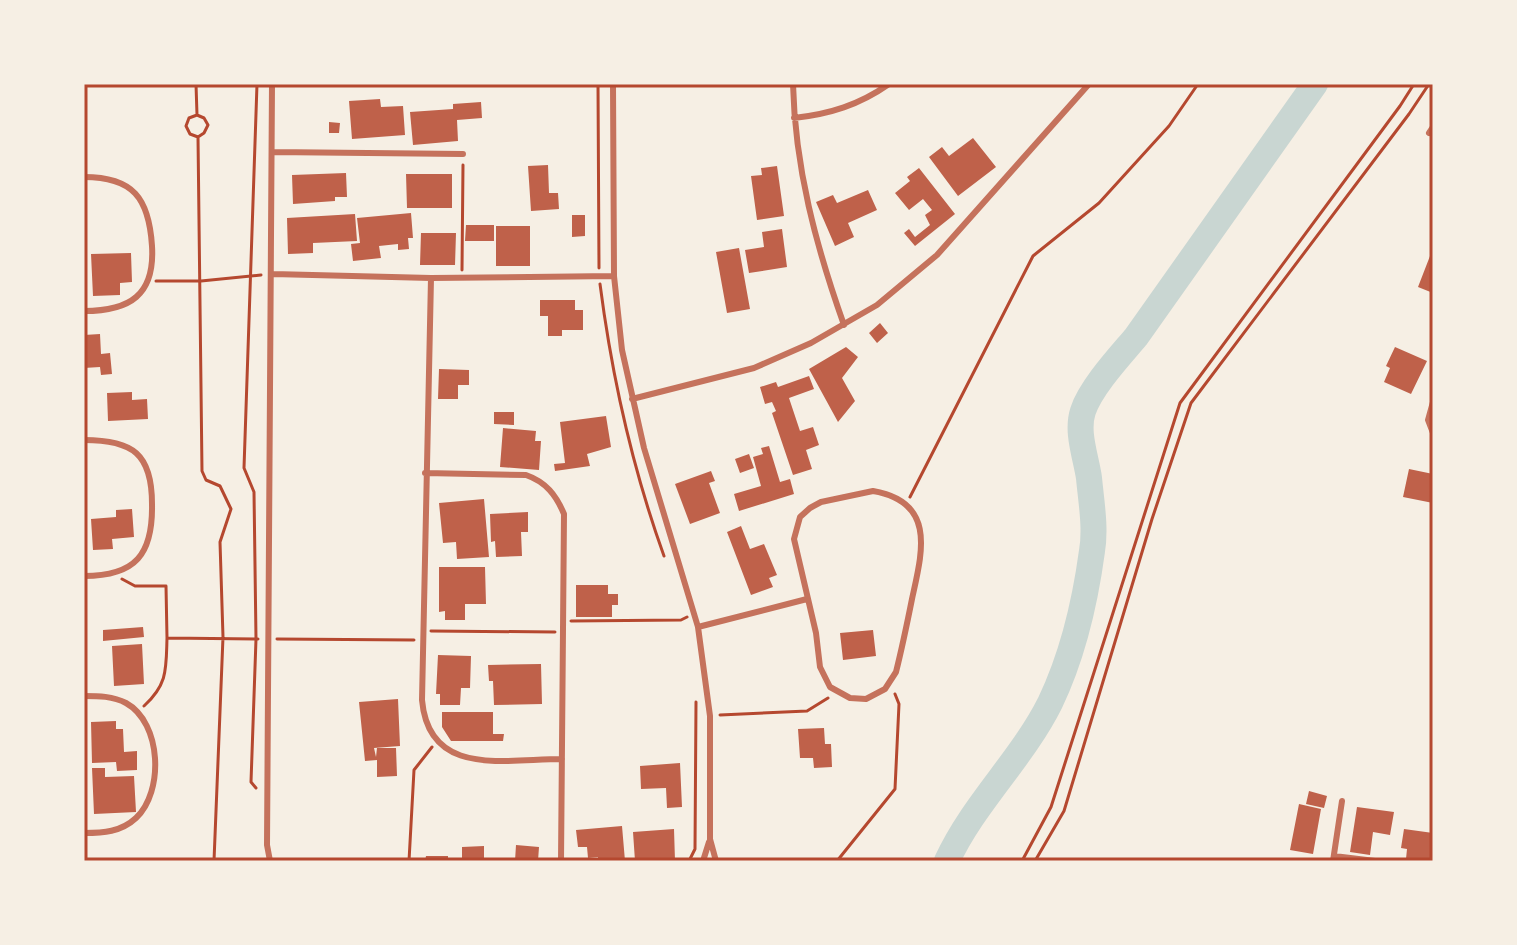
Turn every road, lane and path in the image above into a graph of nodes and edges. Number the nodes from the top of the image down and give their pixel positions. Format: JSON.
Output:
{"nodes":[{"id":1,"x":196,"y":84,"type":"edge"},
{"id":2,"x":257,"y":84,"type":"edge"},
{"id":3,"x":272,"y":84,"type":"edge"},
{"id":4,"x":613,"y":84,"type":"edge"},
{"id":5,"x":793,"y":84,"type":"edge"},
{"id":6,"x":889,"y":84,"type":"edge"},
{"id":7,"x":1089,"y":84,"type":"edge"},
{"id":8,"x":1198,"y":84,"type":"edge"},
{"id":9,"x":1414,"y":84,"type":"edge"},
{"id":10,"x":1429,"y":84,"type":"edge"},
{"id":11,"x":197,"y":115,"type":"junction"},
{"id":12,"x":794,"y":118,"type":"junction"},
{"id":13,"x":198,"y":137,"type":"junction"},
{"id":14,"x":272,"y":152,"type":"junction"},
{"id":15,"x":463,"y":154,"type":"joint"},
{"id":16,"x":84,"y":177,"type":"edge"},
{"id":17,"x":273,"y":274,"type":"junction"},
{"id":18,"x":252,"y":276,"type":"junction"},
{"id":19,"x":614,"y":276,"type":"junction"},
{"id":20,"x":431,"y":278,"type":"junction"},
{"id":21,"x":461,"y":278,"type":"junction"},
{"id":22,"x":149,"y":281,"type":"junction"},
{"id":23,"x":201,"y":281,"type":"junction"},
{"id":24,"x":84,"y":311,"type":"edge"},
{"id":25,"x":844,"y":325,"type":"junction"},
{"id":26,"x":632,"y":399,"type":"junction"},
{"id":27,"x":1433,"y":402,"type":"edge"},
{"id":28,"x":1433,"y":433,"type":"edge"},
{"id":29,"x":84,"y":440,"type":"edge"},
{"id":30,"x":425,"y":473,"type":"junction"},
{"id":31,"x":906,"y":504,"type":"junction"},
{"id":32,"x":111,"y":574,"type":"junction"},
{"id":33,"x":84,"y":576,"type":"edge"},
{"id":34,"x":807,"y":599,"type":"junction"},
{"id":35,"x":696,"y":616,"type":"junction"},
{"id":36,"x":563,"y":621,"type":"junction"},
{"id":37,"x":698,"y":627,"type":"junction"},
{"id":38,"x":425,"y":630,"type":"junction"},
{"id":39,"x":563,"y":633,"type":"junction"},
{"id":40,"x":223,"y":637,"type":"junction"},
{"id":41,"x":167,"y":638,"type":"junction"},
{"id":42,"x":256,"y":639,"type":"junction"},
{"id":43,"x":269,"y":639,"type":"junction"},
{"id":44,"x":424,"y":640,"type":"junction"},
{"id":45,"x":891,"y":684,"type":"junction"},
{"id":46,"x":837,"y":692,"type":"junction"},
{"id":47,"x":84,"y":696,"type":"edge"},
{"id":48,"x":138,"y":712,"type":"junction"},
{"id":49,"x":710,"y":716,"type":"junction"},
{"id":50,"x":436,"y":741,"type":"junction"},
{"id":51,"x":562,"y":759,"type":"junction"},
{"id":52,"x":262,"y":793,"type":"dead end"},
{"id":53,"x":1342,"y":801,"type":"dead end"},
{"id":54,"x":84,"y":833,"type":"edge"},
{"id":55,"x":710,"y":839,"type":"junction"},
{"id":56,"x":1333,"y":858,"type":"edge"},
{"id":57,"x":214,"y":861,"type":"edge"},
{"id":58,"x":270,"y":861,"type":"edge"},
{"id":59,"x":409,"y":861,"type":"edge"},
{"id":60,"x":561,"y":861,"type":"edge"},
{"id":61,"x":703,"y":861,"type":"edge"},
{"id":62,"x":716,"y":861,"type":"edge"},
{"id":63,"x":837,"y":861,"type":"edge"},
{"id":64,"x":1022,"y":861,"type":"edge"},
{"id":65,"x":1035,"y":861,"type":"edge"},
{"id":66,"x":1375,"y":861,"type":"edge"}],
"edges":[{"from":1,"to":11,"type":"path"},
{"from":2,"to":18,"type":"path"},
{"from":3,"to":14,"type":"street"},
{"from":4,"to":19,"type":"street"},
{"from":5,"to":12,"type":"street"},
{"from":6,"to":12,"type":"street"},
{"from":7,"to":25,"type":"street"},
{"from":8,"to":31,"type":"path"},
{"from":9,"to":64,"type":"path"},
{"from":10,"to":65,"type":"path"},
{"from":11,"to":13,"type":"path"},
{"from":11,"to":13,"type":"path"},
{"from":12,"to":25,"type":"street"},
{"from":13,"to":23,"type":"path"},
{"from":14,"to":15,"type":"street"},
{"from":14,"to":17,"type":"street"},
{"from":15,"to":21,"type":"path"},
{"from":16,"to":22,"type":"street"},
{"from":17,"to":18,"type":"path"},
{"from":17,"to":20,"type":"street"},
{"from":17,"to":43,"type":"street"},
{"from":18,"to":23,"type":"path"},
{"from":18,"to":42,"type":"path"},
{"from":19,"to":21,"type":"street"},
{"from":19,"to":26,"type":"street"},
{"from":20,"to":21,"type":"street"},
{"from":20,"to":30,"type":"street"},
{"from":22,"to":23,"type":"path"},
{"from":22,"to":24,"type":"street"},
{"from":23,"to":40,"type":"path"},
{"from":25,"to":26,"type":"street"},
{"from":26,"to":35,"type":"street"},
{"from":27,"to":28,"type":"street"},
{"from":29,"to":32,"type":"street"},
{"from":30,"to":36,"type":"street"},
{"from":30,"to":38,"type":"street"},
{"from":31,"to":34,"type":"street"},
{"from":31,"to":45,"type":"street"},
{"from":32,"to":33,"type":"street"},
{"from":32,"to":41,"type":"path"},
{"from":34,"to":37,"type":"street"},
{"from":34,"to":46,"type":"street"},
{"from":35,"to":36,"type":"path"},
{"from":35,"to":37,"type":"street"},
{"from":36,"to":39,"type":"street"},
{"from":37,"to":49,"type":"street"},
{"from":38,"to":39,"type":"path"},
{"from":38,"to":44,"type":"street"},
{"from":39,"to":51,"type":"street"},
{"from":40,"to":41,"type":"path"},
{"from":40,"to":42,"type":"path"},
{"from":40,"to":57,"type":"path"},
{"from":41,"to":48,"type":"path"},
{"from":42,"to":43,"type":"path"},
{"from":42,"to":52,"type":"path"},
{"from":43,"to":44,"type":"path"},
{"from":43,"to":58,"type":"street"},
{"from":44,"to":50,"type":"street"},
{"from":45,"to":46,"type":"street"},
{"from":45,"to":63,"type":"path"},
{"from":46,"to":49,"type":"path"},
{"from":47,"to":48,"type":"street"},
{"from":48,"to":54,"type":"street"},
{"from":49,"to":55,"type":"street"},
{"from":50,"to":51,"type":"street"},
{"from":50,"to":59,"type":"path"},
{"from":51,"to":60,"type":"street"},
{"from":53,"to":56,"type":"street"},
{"from":55,"to":61,"type":"street"},
{"from":55,"to":62,"type":"street"},
{"from":56,"to":66,"type":"street"}]}
